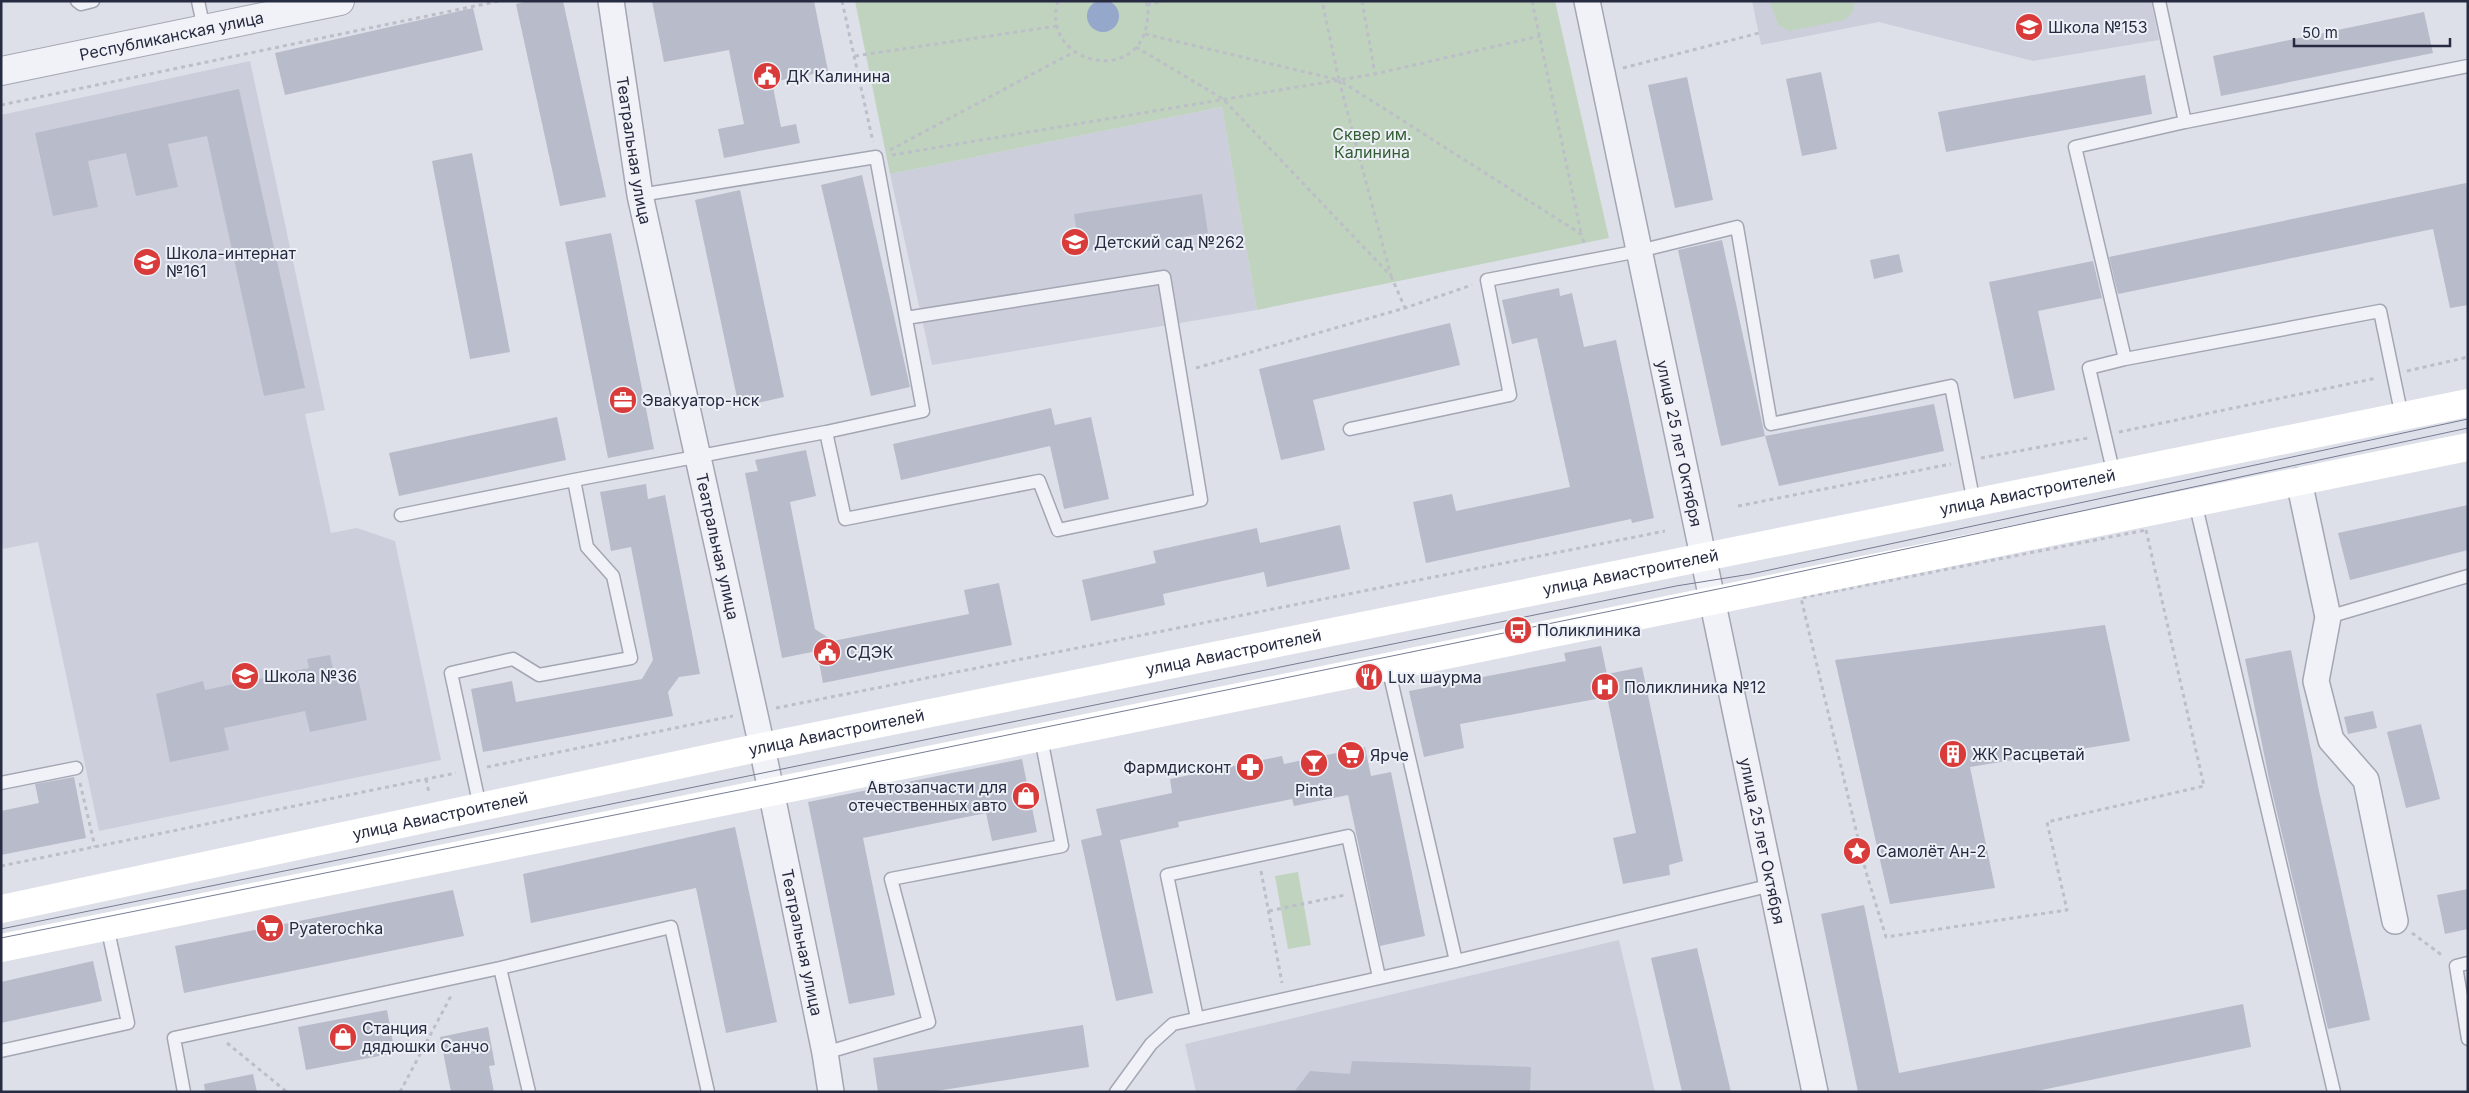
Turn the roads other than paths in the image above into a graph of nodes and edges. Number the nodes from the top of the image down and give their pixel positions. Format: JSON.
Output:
{"nodes":[{"id":1,"x":76,"y":1,"type":"edge"},
{"id":2,"x":93,"y":1,"type":"edge"},
{"id":3,"x":198,"y":1,"type":"edge"},
{"id":4,"x":340,"y":1,"type":"edge"},
{"id":5,"x":611,"y":1,"type":"edge"},
{"id":6,"x":1587,"y":1,"type":"edge"},
{"id":7,"x":2159,"y":1,"type":"edge"},
{"id":8,"x":204,"y":28,"type":"junction"},
{"id":9,"x":2468,"y":66,"type":"edge"},
{"id":10,"x":1,"y":71,"type":"edge"},
{"id":11,"x":2185,"y":122,"type":"junction"},
{"id":12,"x":640,"y":195,"type":"junction"},
{"id":13,"x":1638,"y":251,"type":"junction"},
{"id":14,"x":906,"y":318,"type":"junction"},
{"id":15,"x":2125,"y":359,"type":"junction"},
{"id":16,"x":2468,"y":402,"type":"edge"},
{"id":17,"x":2402,"y":417,"type":"junction"},
{"id":18,"x":1350,"y":429,"type":"dead end"},
{"id":19,"x":826,"y":432,"type":"junction"},
{"id":20,"x":2468,"y":447,"type":"edge"},
{"id":21,"x":697,"y":458,"type":"junction"},
{"id":22,"x":2114,"y":475,"type":"junction"},
{"id":23,"x":574,"y":480,"type":"junction"},
{"id":24,"x":2299,"y":481,"type":"junction"},
{"id":25,"x":2195,"y":502,"type":"junction"},
{"id":26,"x":1974,"y":503,"type":"junction"},
{"id":27,"x":401,"y":515,"type":"dead end"},
{"id":28,"x":1702,"y":558,"type":"junction"},
{"id":29,"x":2468,"y":576,"type":"edge"},
{"id":30,"x":1711,"y":600,"type":"junction"},
{"id":31,"x":2328,"y":617,"type":"junction"},
{"id":32,"x":1388,"y":666,"type":"junction"},
{"id":33,"x":1041,"y":738,"type":"junction"},
{"id":34,"x":762,"y":747,"type":"junction"},
{"id":35,"x":76,"y":768,"type":"road end"},
{"id":36,"x":1,"y":782,"type":"edge"},
{"id":37,"x":770,"y":793,"type":"junction"},
{"id":38,"x":480,"y":807,"type":"junction"},
{"id":39,"x":1772,"y":885,"type":"junction"},
{"id":40,"x":1,"y":909,"type":"edge"},
{"id":41,"x":2395,"y":921,"type":"road end"},
{"id":42,"x":106,"y":926,"type":"junction"},
{"id":43,"x":1,"y":948,"type":"edge"},
{"id":44,"x":1456,"y":961,"type":"junction"},
{"id":45,"x":2462,"y":964,"type":"edge"},
{"id":46,"x":500,"y":968,"type":"junction"},
{"id":47,"x":1379,"y":977,"type":"junction"},
{"id":48,"x":1198,"y":1018,"type":"junction"},
{"id":49,"x":2468,"y":1039,"type":"edge"},
{"id":50,"x":1,"y":1051,"type":"edge"},
{"id":51,"x":825,"y":1053,"type":"junction"},
{"id":52,"x":1125,"y":1086,"type":"edge"},
{"id":53,"x":184,"y":1092,"type":"edge"},
{"id":54,"x":529,"y":1092,"type":"edge"},
{"id":55,"x":708,"y":1092,"type":"edge"},
{"id":56,"x":831,"y":1092,"type":"edge"},
{"id":57,"x":1116,"y":1092,"type":"edge"},
{"id":58,"x":1815,"y":1092,"type":"edge"},
{"id":59,"x":2334,"y":1092,"type":"edge"}],
"edges":[{"from":1,"to":2,"type":"lane"},
{"from":3,"to":8,"type":"lane"},
{"from":4,"to":8,"type":"street","name":"Республиканская улица"},
{"from":5,"to":12,"type":"street","name":"Театральная улица"},
{"from":6,"to":13,"type":"street","name":"улица 25 лет Октября"},
{"from":7,"to":11,"type":"lane"},
{"from":8,"to":10,"type":"street","name":"Республиканская улица"},
{"from":9,"to":11,"type":"lane"},
{"from":11,"to":15,"type":"lane"},
{"from":12,"to":14,"type":"lane"},
{"from":12,"to":21,"type":"street","name":"Театральная улица"},
{"from":13,"to":18,"type":"lane"},
{"from":13,"to":26,"type":"lane"},
{"from":13,"to":28,"type":"street","name":"улица 25 лет Октября"},
{"from":14,"to":19,"type":"lane"},
{"from":14,"to":19,"type":"lane"},
{"from":15,"to":17,"type":"lane"},
{"from":15,"to":22,"type":"lane"},
{"from":16,"to":17,"type":"main road","name":"улица Авиастроителей"},
{"from":17,"to":22,"type":"main road","name":"улица Авиастроителей"},
{"from":19,"to":21,"type":"lane"},
{"from":20,"to":24,"type":"main road"},
{"from":21,"to":23,"type":"lane"},
{"from":21,"to":34,"type":"street","name":"Театральная улица"},
{"from":22,"to":26,"type":"main road","name":"улица Авиастроителей"},
{"from":23,"to":27,"type":"lane"},
{"from":23,"to":38,"type":"lane"},
{"from":24,"to":25,"type":"main road"},
{"from":24,"to":31,"type":"street"},
{"from":25,"to":30,"type":"main road"},
{"from":25,"to":59,"type":"lane"},
{"from":26,"to":28,"type":"main road","name":"улица Авиастроителей"},
{"from":28,"to":30,"type":"street","name":"улица 25 лет Октября"},
{"from":28,"to":34,"type":"main road","name":"улица Авиастроителей"},
{"from":29,"to":31,"type":"lane"},
{"from":30,"to":32,"type":"main road"},
{"from":30,"to":39,"type":"street","name":"улица 25 лет Октября"},
{"from":31,"to":41,"type":"street"},
{"from":32,"to":33,"type":"main road"},
{"from":32,"to":44,"type":"lane"},
{"from":33,"to":37,"type":"main road"},
{"from":33,"to":51,"type":"lane"},
{"from":34,"to":37,"type":"street","name":"Театральная улица"},
{"from":34,"to":38,"type":"main road","name":"улица Авиастроителей"},
{"from":35,"to":36,"type":"lane"},
{"from":37,"to":42,"type":"main road"},
{"from":37,"to":51,"type":"street","name":"Театральная улица"},
{"from":38,"to":40,"type":"main road","name":"улица Авиастроителей"},
{"from":39,"to":44,"type":"lane"},
{"from":39,"to":58,"type":"street","name":"улица 25 лет Октября"},
{"from":42,"to":43,"type":"main road"},
{"from":42,"to":50,"type":"lane"},
{"from":44,"to":47,"type":"lane"},
{"from":45,"to":49,"type":"lane"},
{"from":46,"to":53,"type":"lane"},
{"from":46,"to":54,"type":"lane"},
{"from":46,"to":55,"type":"lane"},
{"from":47,"to":48,"type":"lane"},
{"from":47,"to":48,"type":"lane"},
{"from":48,"to":52,"type":"lane"},
{"from":51,"to":56,"type":"street","name":"Театральная улица"},
{"from":52,"to":57,"type":"lane"}]}
